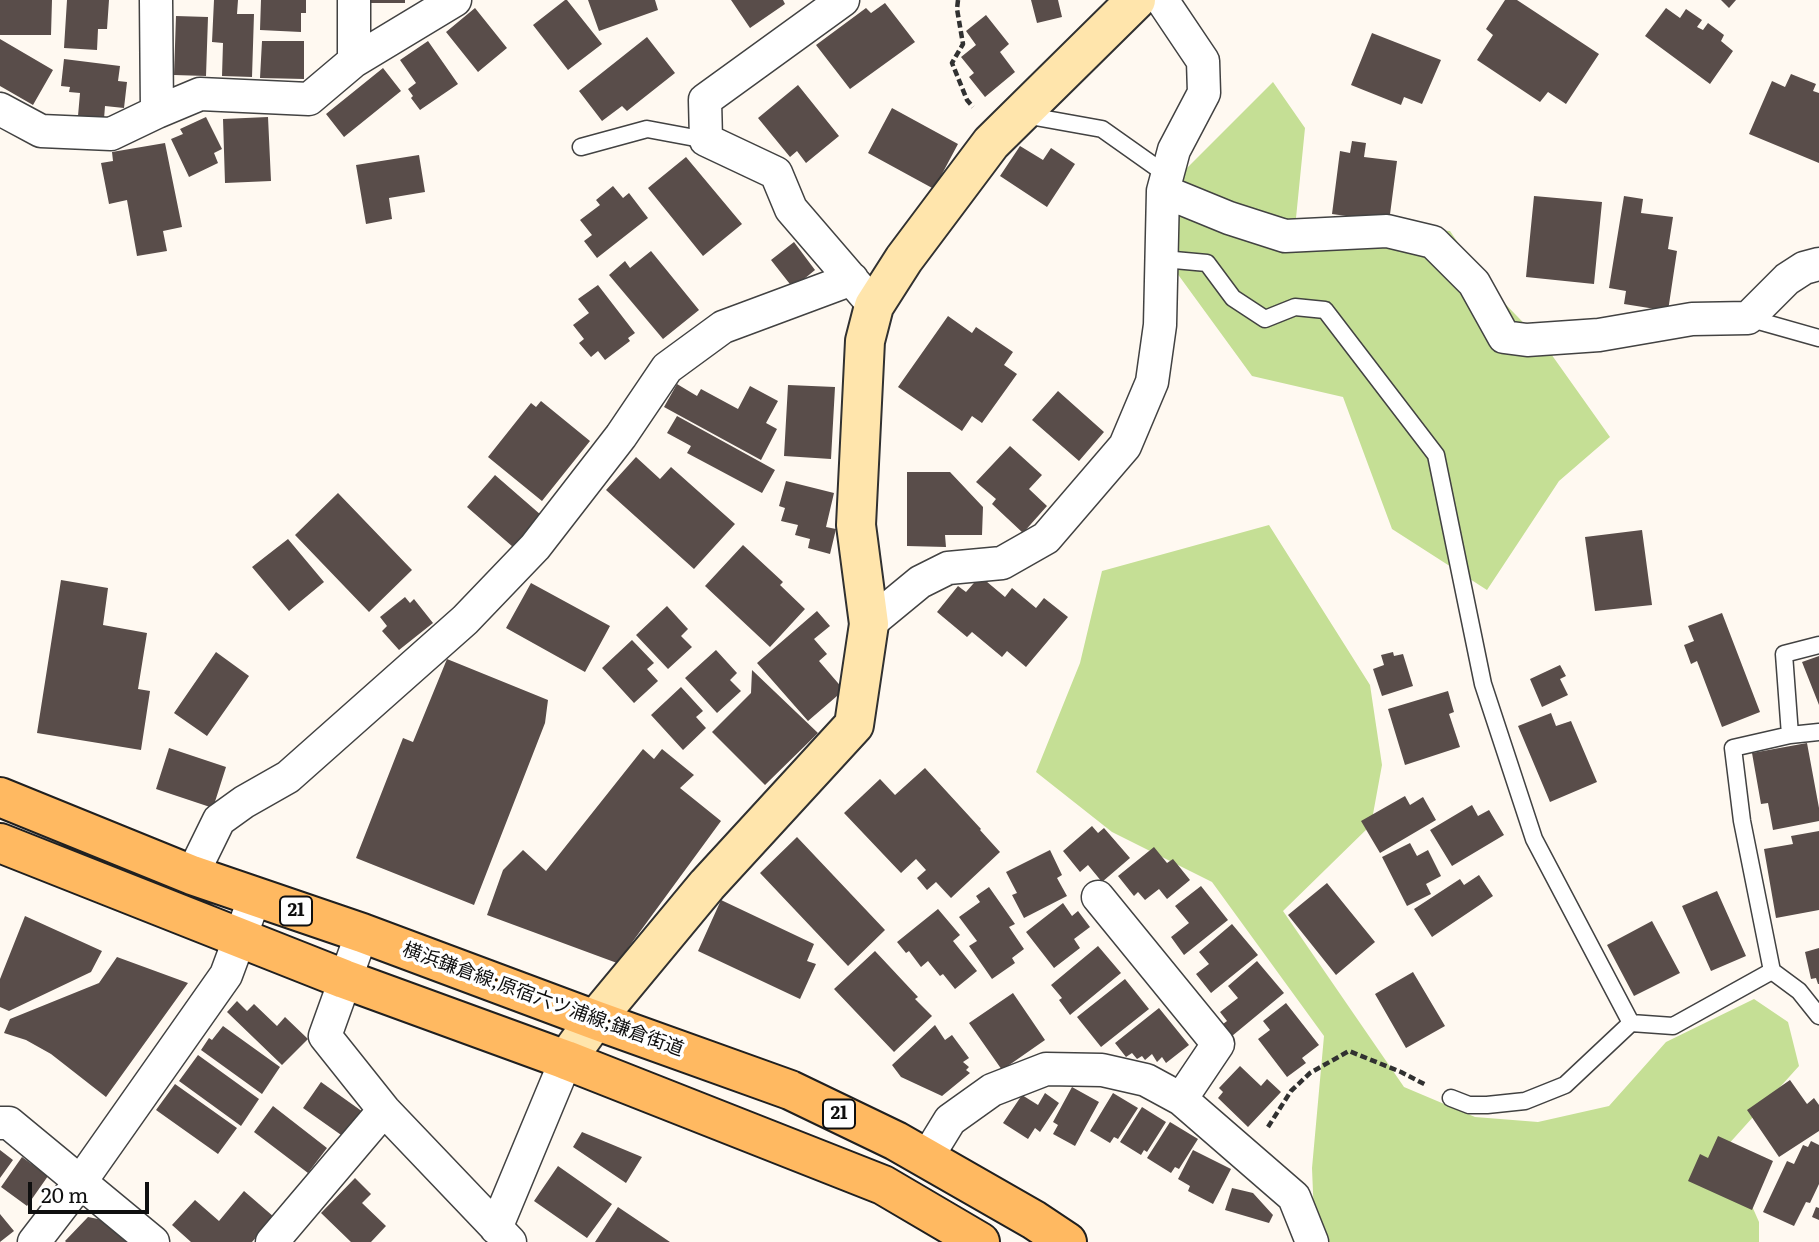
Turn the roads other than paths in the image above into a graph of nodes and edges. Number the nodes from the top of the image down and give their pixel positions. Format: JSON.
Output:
{"nodes":[{"id":1,"x":156,"y":0,"type":"edge"},
{"id":2,"x":354,"y":0,"type":"edge"},
{"id":3,"x":455,"y":0,"type":"edge"},
{"id":4,"x":843,"y":0,"type":"edge"},
{"id":5,"x":1136,"y":0,"type":"edge"},
{"id":6,"x":1161,"y":0,"type":"edge"},
{"id":7,"x":354,"y":61,"type":"junction"},
{"id":8,"x":0,"y":110,"type":"edge"},
{"id":9,"x":157,"y":112,"type":"junction"},
{"id":10,"x":1011,"y":124,"type":"junction"},
{"id":11,"x":706,"y":139,"type":"junction"},
{"id":12,"x":581,"y":147,"type":"dead end"},
{"id":13,"x":1165,"y":183,"type":"junction"},
{"id":14,"x":1163,"y":259,"type":"junction"},
{"id":15,"x":1819,"y":264,"type":"edge"},
{"id":16,"x":863,"y":292,"type":"junction"},
{"id":17,"x":1748,"y":318,"type":"junction"},
{"id":18,"x":1819,"y":338,"type":"edge"},
{"id":19,"x":869,"y":624,"type":"junction"},
{"id":20,"x":1819,"y":645,"type":"edge"},
{"id":21,"x":1819,"y":732,"type":"edge"},
{"id":22,"x":1790,"y":735,"type":"junction"},
{"id":23,"x":0,"y":797,"type":"edge"},
{"id":24,"x":0,"y":843,"type":"edge"},
{"id":25,"x":192,"y":875,"type":"junction"},
{"id":26,"x":255,"y":897,"type":"junction"},
{"id":27,"x":1097,"y":897,"type":"dead end"},
{"id":28,"x":362,"y":933,"type":"junction"},
{"id":29,"x":240,"y":938,"type":"junction"},
{"id":30,"x":1772,"y":971,"type":"junction"},
{"id":31,"x":345,"y":979,"type":"junction"},
{"id":32,"x":1819,"y":1016,"type":"edge"},
{"id":33,"x":594,"y":1020,"type":"junction"},
{"id":34,"x":1631,"y":1023,"type":"junction"},
{"id":35,"x":566,"y":1060,"type":"junction"},
{"id":36,"x":1451,"y":1098,"type":"road end"},
{"id":37,"x":1181,"y":1100,"type":"junction"},
{"id":38,"x":384,"y":1110,"type":"junction"},
{"id":39,"x":0,"y":1124,"type":"edge"},
{"id":40,"x":926,"y":1159,"type":"junction"},
{"id":41,"x":81,"y":1181,"type":"junction"},
{"id":42,"x":503,"y":1235,"type":"edge"},
{"id":43,"x":34,"y":1242,"type":"edge"},
{"id":44,"x":153,"y":1242,"type":"edge"},
{"id":45,"x":272,"y":1242,"type":"edge"},
{"id":46,"x":980,"y":1242,"type":"edge"},
{"id":47,"x":1067,"y":1242,"type":"edge"},
{"id":48,"x":1312,"y":1242,"type":"edge"}],
"edges":[{"from":1,"to":9,"type":"street"},
{"from":2,"to":7,"type":"street"},
{"from":3,"to":7,"type":"street"},
{"from":4,"to":11,"type":"street"},
{"from":5,"to":10,"type":"street"},
{"from":6,"to":13,"type":"street"},
{"from":7,"to":9,"type":"street"},
{"from":8,"to":9,"type":"street"},
{"from":10,"to":13,"type":"lane"},
{"from":10,"to":16,"type":"street"},
{"from":11,"to":12,"type":"lane"},
{"from":11,"to":16,"type":"street"},
{"from":13,"to":14,"type":"street"},
{"from":13,"to":17,"type":"street"},
{"from":14,"to":19,"type":"street"},
{"from":14,"to":34,"type":"lane"},
{"from":15,"to":17,"type":"street"},
{"from":16,"to":19,"type":"street"},
{"from":16,"to":25,"type":"street"},
{"from":17,"to":18,"type":"lane"},
{"from":19,"to":33,"type":"street"},
{"from":20,"to":22,"type":"lane"},
{"from":21,"to":22,"type":"lane"},
{"from":22,"to":30,"type":"lane"},
{"from":23,"to":25,"type":"main road","name":"横浜鎌倉線;原宿六ツ浦線;鎌倉街道","number":"21"},
{"from":24,"to":29,"type":"main road","number":"21"},
{"from":25,"to":26,"type":"main road","name":"横浜鎌倉線;原宿六ツ浦線;鎌倉街道","number":"21"},
{"from":26,"to":28,"type":"main road","name":"横浜鎌倉線;原宿六ツ浦線;鎌倉街道","number":"21"},
{"from":26,"to":29,"type":"street"},
{"from":27,"to":37,"type":"street"},
{"from":28,"to":31,"type":"street"},
{"from":28,"to":33,"type":"main road","name":"横浜鎌倉線;原宿六ツ浦線;鎌倉街道","number":"21"},
{"from":29,"to":31,"type":"main road","number":"21"},
{"from":29,"to":41,"type":"street"},
{"from":30,"to":32,"type":"lane"},
{"from":30,"to":34,"type":"lane"},
{"from":31,"to":35,"type":"main road","number":"21"},
{"from":31,"to":38,"type":"street"},
{"from":33,"to":35,"type":"street"},
{"from":33,"to":40,"type":"main road","name":"横浜鎌倉線;原宿六ツ浦線;鎌倉街道","number":"21"},
{"from":34,"to":36,"type":"lane"},
{"from":35,"to":42,"type":"street"},
{"from":35,"to":46,"type":"main road","number":"21"},
{"from":37,"to":40,"type":"street"},
{"from":37,"to":48,"type":"street"},
{"from":38,"to":42,"type":"street"},
{"from":38,"to":45,"type":"street"},
{"from":39,"to":41,"type":"street"},
{"from":40,"to":47,"type":"main road","name":"横浜鎌倉線;原宿六ツ浦線;鎌倉街道","number":"21"},
{"from":41,"to":43,"type":"street"},
{"from":41,"to":44,"type":"street"}]}
